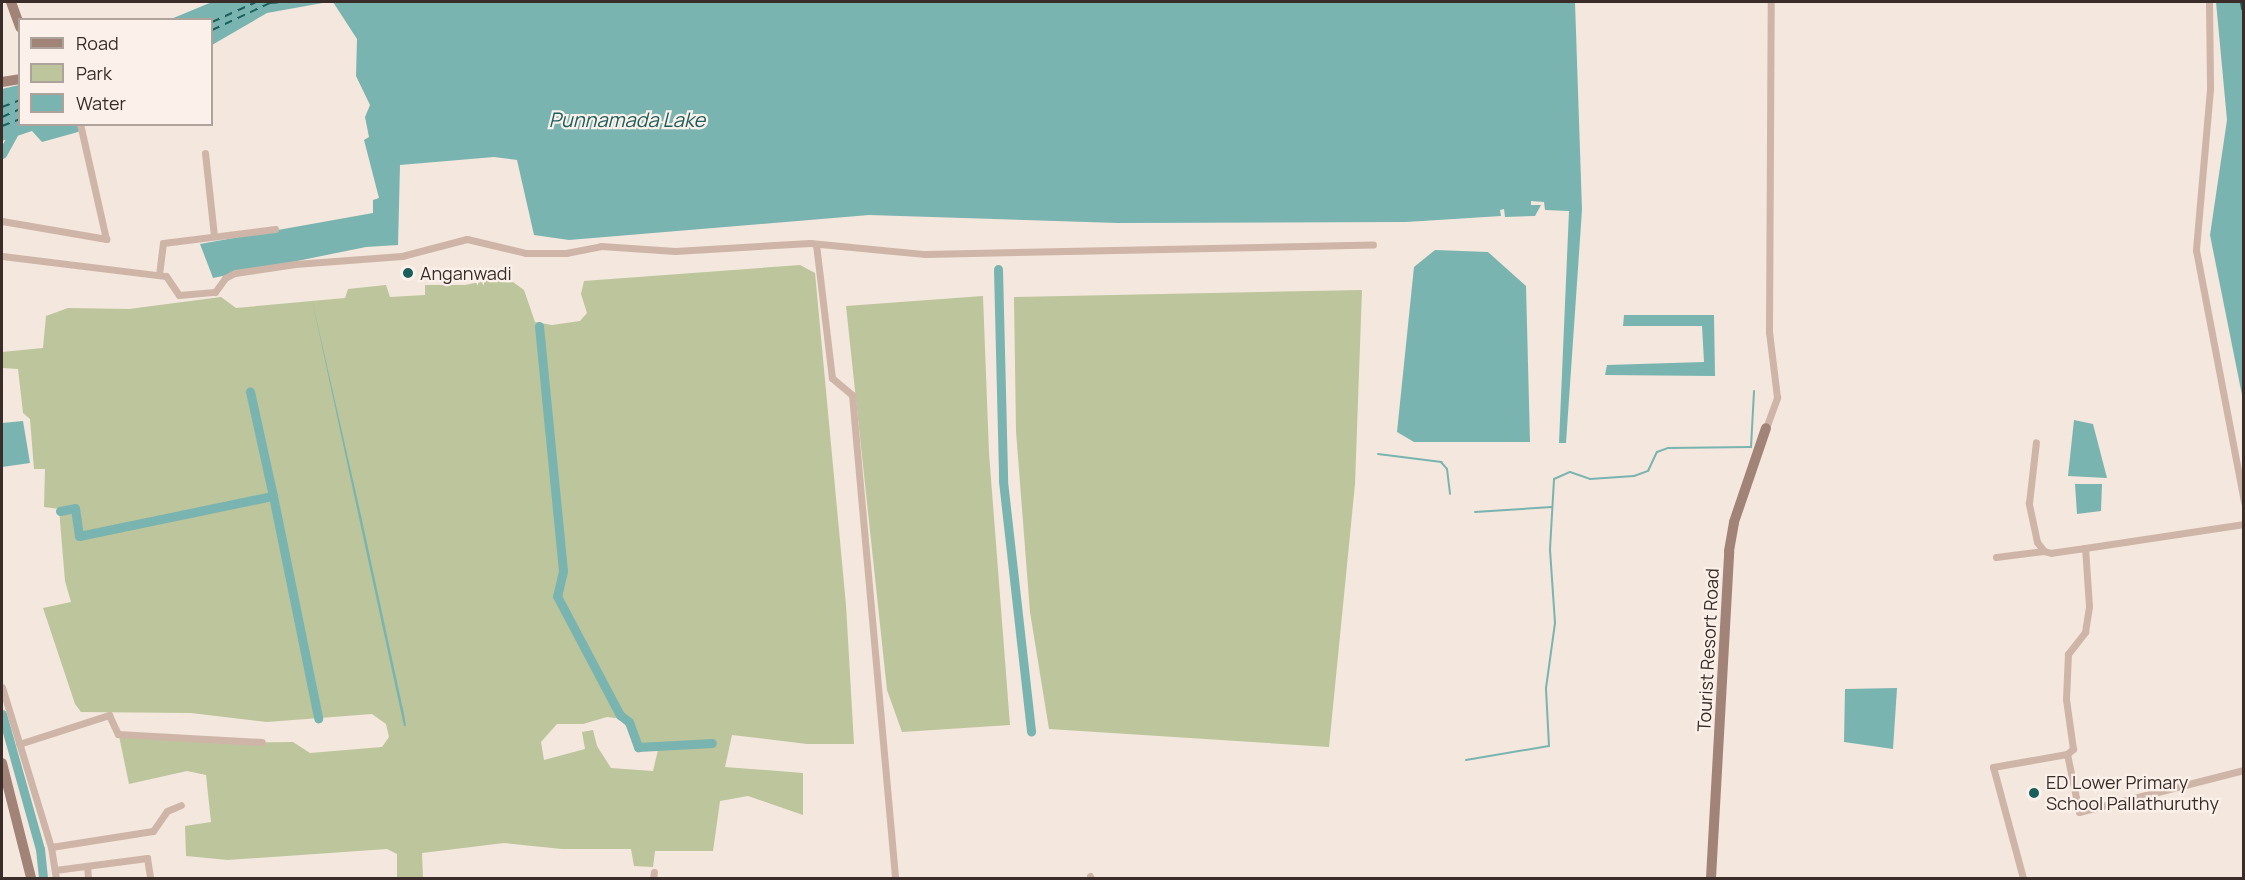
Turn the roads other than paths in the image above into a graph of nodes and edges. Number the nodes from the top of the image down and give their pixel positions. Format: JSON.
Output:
{"nodes":[{"id":1,"x":11,"y":2,"type":"edge"},
{"id":2,"x":1771,"y":2,"type":"edge"},
{"id":3,"x":2209,"y":2,"type":"edge"},
{"id":4,"x":18,"y":21,"type":"edge"},
{"id":5,"x":18,"y":79,"type":"edge"},
{"id":6,"x":2,"y":82,"type":"edge"},
{"id":7,"x":80,"y":126,"type":"edge"},
{"id":8,"x":205,"y":153,"type":"dead end"},
{"id":9,"x":2,"y":220,"type":"edge"},
{"id":10,"x":275,"y":229,"type":"dead end"},
{"id":11,"x":214,"y":236,"type":"junction"},
{"id":12,"x":816,"y":244,"type":"junction"},
{"id":13,"x":1373,"y":245,"type":"dead end"},
{"id":14,"x":2,"y":256,"type":"edge"},
{"id":15,"x":159,"y":275,"type":"junction"},
{"id":16,"x":1766,"y":428,"type":"joint"},
{"id":17,"x":2037,"y":442,"type":"dead end"},
{"id":18,"x":2244,"y":502,"type":"edge"},
{"id":19,"x":2244,"y":524,"type":"edge"},
{"id":20,"x":2085,"y":548,"type":"junction"},
{"id":21,"x":2044,"y":551,"type":"junction"},
{"id":22,"x":1996,"y":557,"type":"dead end"},
{"id":23,"x":2,"y":687,"type":"edge"},
{"id":24,"x":262,"y":742,"type":"dead end"},
{"id":25,"x":19,"y":744,"type":"junction"},
{"id":26,"x":2067,"y":754,"type":"junction"},
{"id":27,"x":2,"y":764,"type":"edge"},
{"id":28,"x":2244,"y":770,"type":"edge"},
{"id":29,"x":4,"y":780,"type":"edge"},
{"id":30,"x":182,"y":805,"type":"dead end"},
{"id":31,"x":51,"y":847,"type":"junction"},
{"id":32,"x":87,"y":866,"type":"junction"},
{"id":33,"x":55,"y":874,"type":"edge"},
{"id":34,"x":31,"y":879,"type":"edge"},
{"id":35,"x":88,"y":879,"type":"edge"},
{"id":36,"x":150,"y":879,"type":"edge"},
{"id":37,"x":895,"y":879,"type":"edge"},
{"id":38,"x":1711,"y":879,"type":"edge"},
{"id":39,"x":2023,"y":879,"type":"edge"}],
"edges":[{"from":1,"to":4,"type":"street"},
{"from":2,"to":16,"type":"street"},
{"from":3,"to":18,"type":"street"},
{"from":5,"to":6,"type":"street"},
{"from":7,"to":9,"type":"street"},
{"from":8,"to":11,"type":"street"},
{"from":10,"to":11,"type":"street"},
{"from":11,"to":15,"type":"street"},
{"from":12,"to":13,"type":"street"},
{"from":12,"to":15,"type":"street"},
{"from":12,"to":37,"type":"street"},
{"from":14,"to":15,"type":"street"},
{"from":16,"to":38,"type":"street","name":"Tourist Resort Road"},
{"from":17,"to":21,"type":"street"},
{"from":19,"to":20,"type":"street"},
{"from":20,"to":21,"type":"street"},
{"from":20,"to":26,"type":"street"},
{"from":21,"to":22,"type":"street"},
{"from":23,"to":25,"type":"street"},
{"from":24,"to":25,"type":"street"},
{"from":25,"to":31,"type":"street"},
{"from":26,"to":28,"type":"street"},
{"from":26,"to":39,"type":"street"},
{"from":27,"to":29,"type":"street"},
{"from":29,"to":34,"type":"street"},
{"from":30,"to":31,"type":"street"},
{"from":31,"to":33,"type":"street"},
{"from":32,"to":33,"type":"street"},
{"from":32,"to":35,"type":"street"},
{"from":32,"to":36,"type":"street"}]}
